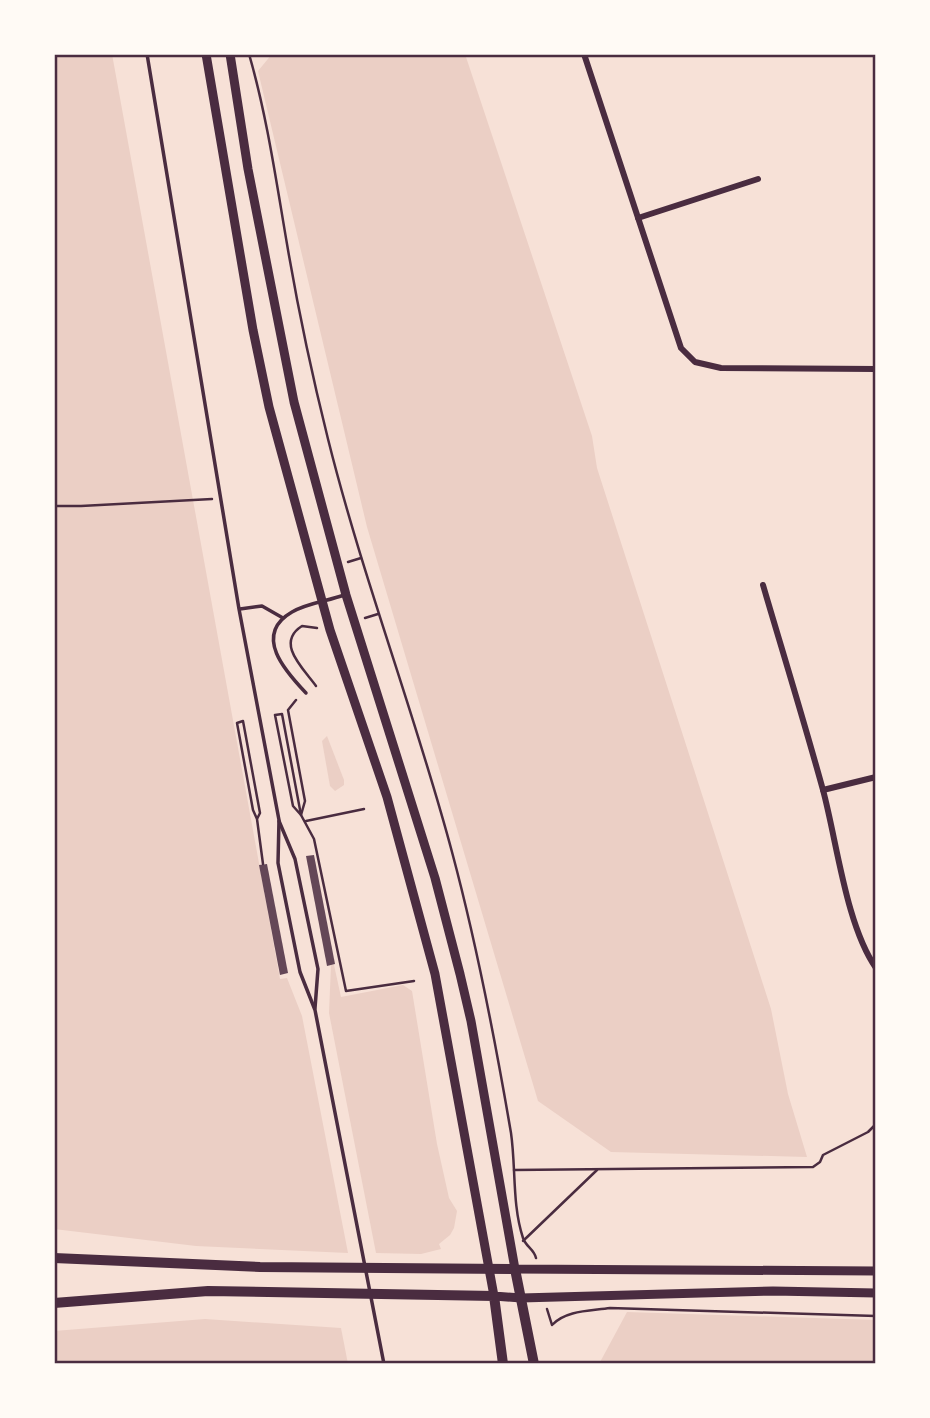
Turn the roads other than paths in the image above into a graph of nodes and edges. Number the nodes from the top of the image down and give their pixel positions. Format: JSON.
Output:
{"nodes":[{"id":1,"x":147,"y":54,"type":"edge"},
{"id":2,"x":206,"y":54,"type":"edge"},
{"id":3,"x":230,"y":54,"type":"edge"},
{"id":4,"x":584,"y":54,"type":"edge"},
{"id":5,"x":758,"y":179,"type":"dead end"},
{"id":6,"x":638,"y":218,"type":"junction"},
{"id":7,"x":876,"y":369,"type":"edge"},
{"id":8,"x":763,"y":585,"type":"dead end"},
{"id":9,"x":346,"y":595,"type":"junction"},
{"id":10,"x":323,"y":602,"type":"junction"},
{"id":11,"x":239,"y":609,"type":"junction"},
{"id":12,"x":283,"y":618,"type":"junction"},
{"id":13,"x":306,"y":693,"type":"dead end"},
{"id":14,"x":876,"y":777,"type":"edge"},
{"id":15,"x":823,"y":790,"type":"junction"},
{"id":16,"x":279,"y":820,"type":"junction"},
{"id":17,"x":876,"y":968,"type":"edge"},
{"id":18,"x":315,"y":1010,"type":"junction"},
{"id":19,"x":54,"y":1258,"type":"edge"},
{"id":20,"x":488,"y":1269,"type":"junction"},
{"id":21,"x":515,"y":1269,"type":"junction"},
{"id":22,"x":876,"y":1271,"type":"edge"},
{"id":23,"x":876,"y":1293,"type":"edge"},
{"id":24,"x":494,"y":1296,"type":"junction"},
{"id":25,"x":522,"y":1298,"type":"junction"},
{"id":26,"x":54,"y":1303,"type":"edge"},
{"id":27,"x":384,"y":1364,"type":"edge"},
{"id":28,"x":503,"y":1364,"type":"edge"},
{"id":29,"x":534,"y":1364,"type":"edge"}],
"edges":[{"from":1,"to":11,"type":"lane"},
{"from":2,"to":10,"type":"main road"},
{"from":3,"to":9,"type":"main road"},
{"from":4,"to":6,"type":"street"},
{"from":5,"to":6,"type":"street"},
{"from":6,"to":7,"type":"street"},
{"from":8,"to":15,"type":"street"},
{"from":9,"to":10,"type":"lane"},
{"from":9,"to":21,"type":"main road"},
{"from":10,"to":12,"type":"lane"},
{"from":10,"to":20,"type":"main road"},
{"from":11,"to":12,"type":"lane"},
{"from":11,"to":16,"type":"lane"},
{"from":12,"to":13,"type":"lane"},
{"from":14,"to":15,"type":"street"},
{"from":15,"to":17,"type":"street"},
{"from":16,"to":18,"type":"lane"},
{"from":16,"to":18,"type":"lane"},
{"from":18,"to":27,"type":"lane"},
{"from":19,"to":20,"type":"highway"},
{"from":20,"to":21,"type":"highway"},
{"from":20,"to":24,"type":"main road"},
{"from":21,"to":22,"type":"main road"},
{"from":21,"to":25,"type":"highway"},
{"from":23,"to":25,"type":"main road"},
{"from":24,"to":25,"type":"main road"},
{"from":24,"to":26,"type":"highway"},
{"from":24,"to":28,"type":"highway"},
{"from":25,"to":29,"type":"highway"}]}
